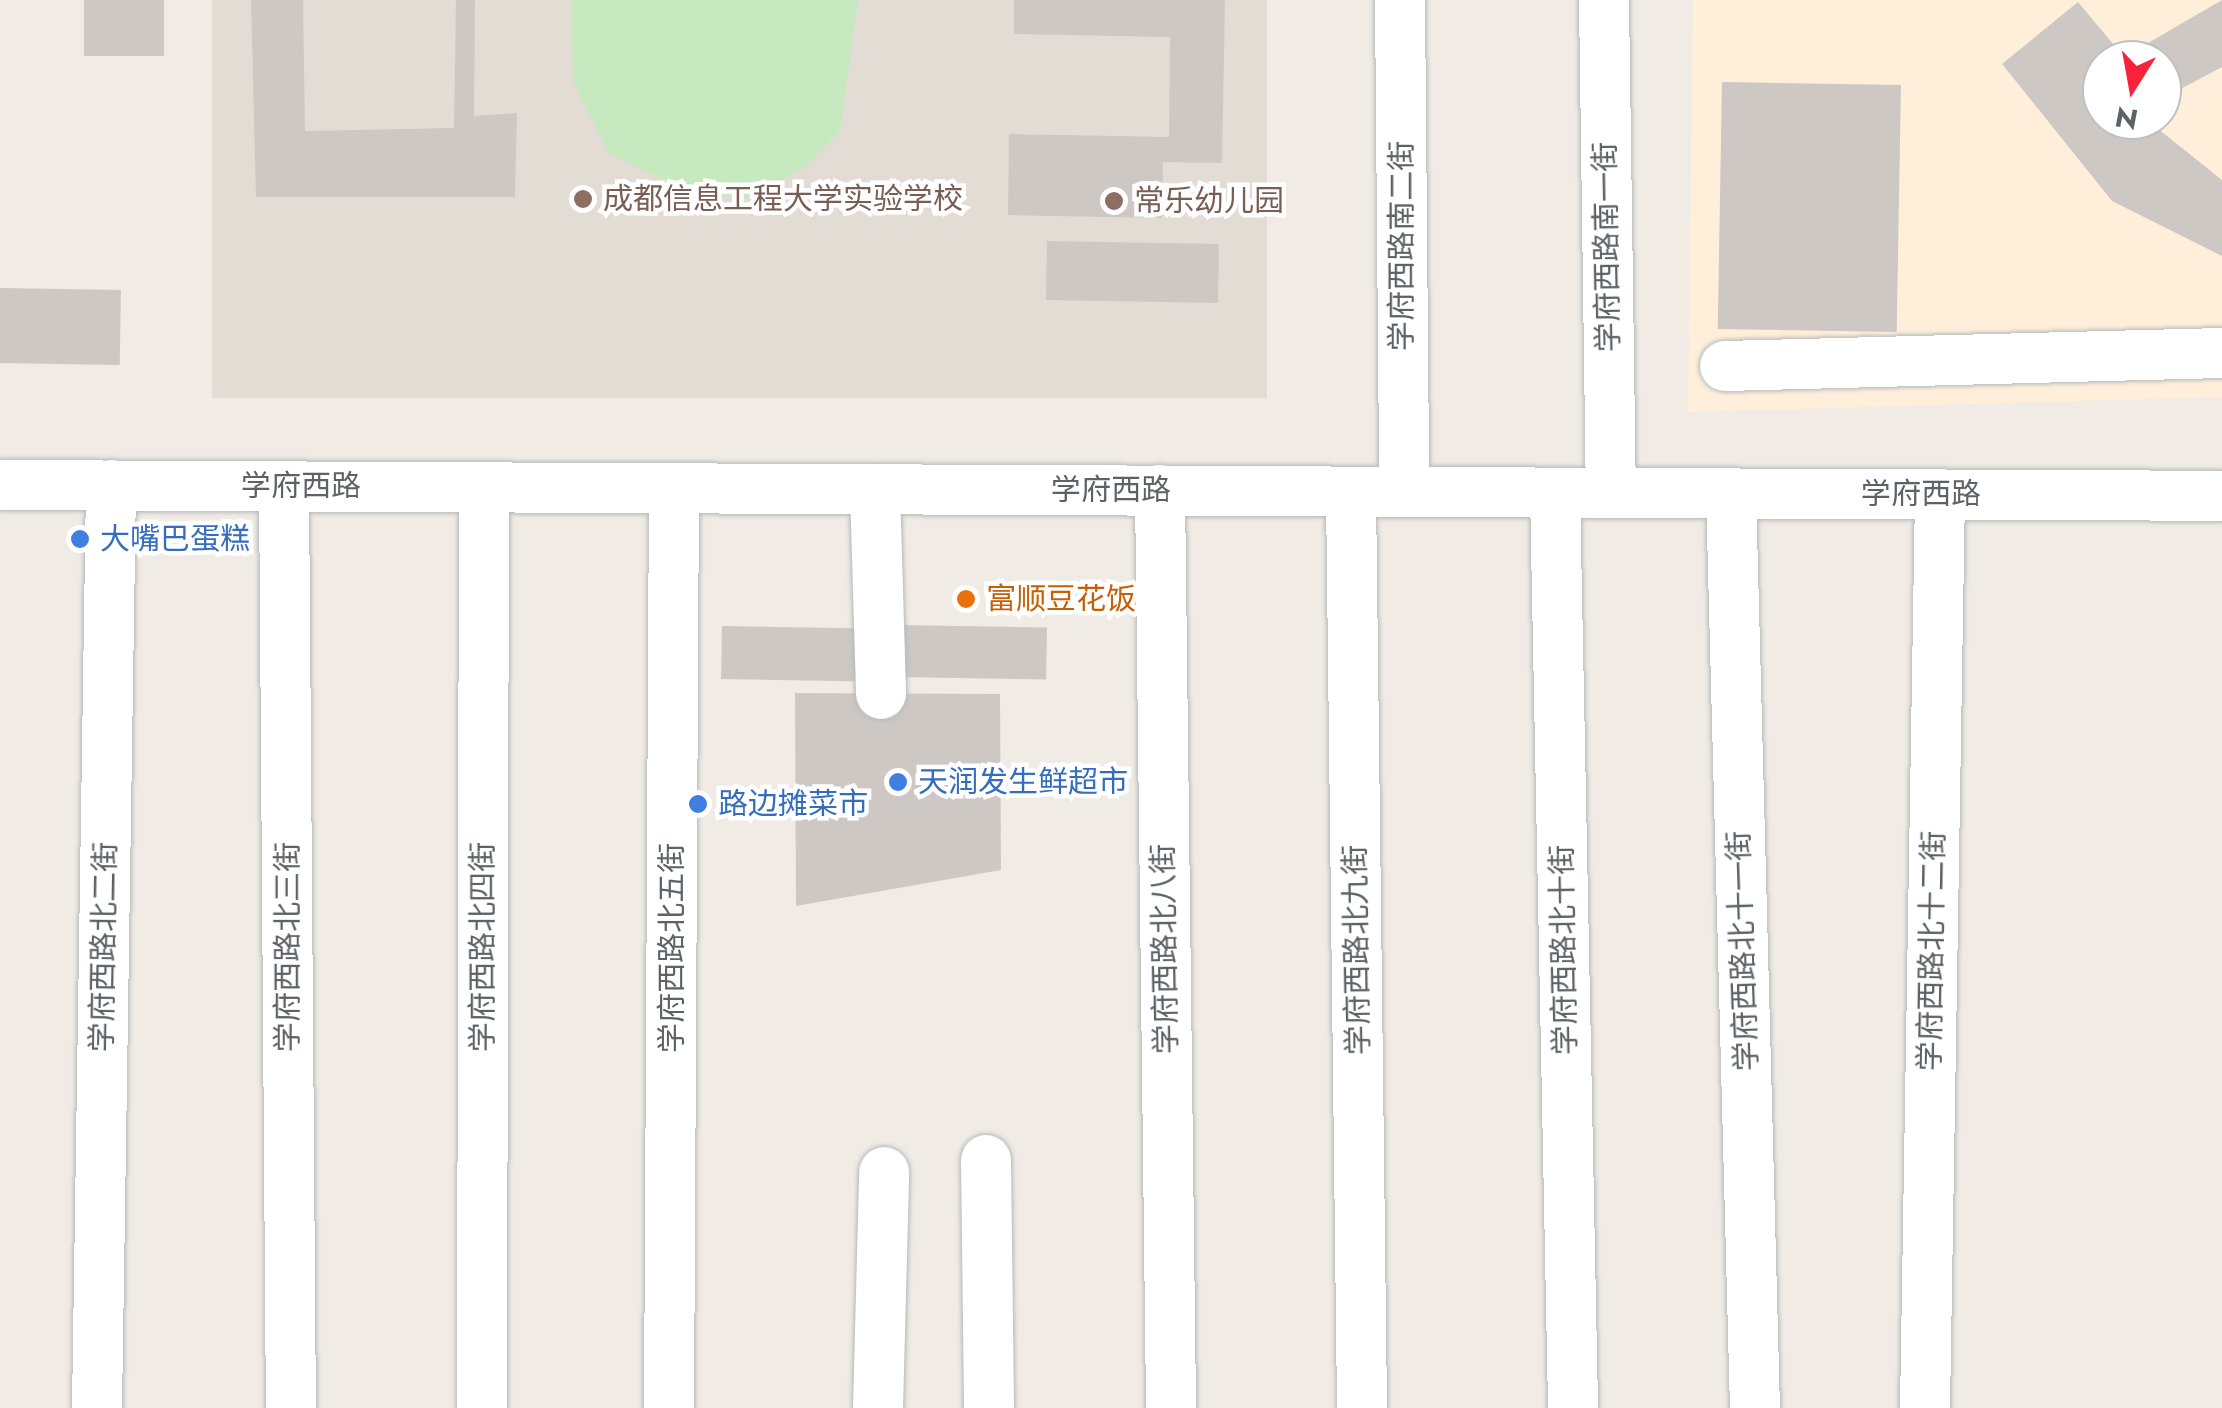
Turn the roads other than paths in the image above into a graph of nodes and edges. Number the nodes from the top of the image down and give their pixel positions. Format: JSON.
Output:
{"nodes":[{"id":1,"x":1400,"y":0,"type":"edge"},
{"id":2,"x":1604,"y":0,"type":"edge"},
{"id":3,"x":2222,"y":353,"type":"edge"},
{"id":4,"x":1725,"y":366,"type":"dead end"},
{"id":5,"x":0,"y":484,"type":"edge"},
{"id":6,"x":111,"y":485,"type":"junction"},
{"id":7,"x":284,"y":486,"type":"junction"},
{"id":8,"x":484,"y":487,"type":"junction"},
{"id":9,"x":674,"y":488,"type":"junction"},
{"id":10,"x":875,"y":489,"type":"junction"},
{"id":11,"x":1160,"y":490,"type":"junction"},
{"id":12,"x":1352,"y":492,"type":"junction"},
{"id":13,"x":1404,"y":492,"type":"junction"},
{"id":14,"x":1555,"y":492,"type":"junction"},
{"id":15,"x":1611,"y":493,"type":"junction"},
{"id":16,"x":1731,"y":493,"type":"junction"},
{"id":17,"x":1940,"y":494,"type":"junction"},
{"id":18,"x":2222,"y":496,"type":"edge"},
{"id":19,"x":882,"y":694,"type":"dead end"},
{"id":20,"x":986,"y":1160,"type":"dead end"},
{"id":21,"x":884,"y":1172,"type":"dead end"},
{"id":22,"x":97,"y":1408,"type":"edge"},
{"id":23,"x":291,"y":1408,"type":"edge"},
{"id":24,"x":482,"y":1408,"type":"edge"},
{"id":25,"x":670,"y":1408,"type":"edge"},
{"id":26,"x":878,"y":1408,"type":"edge"},
{"id":27,"x":989,"y":1408,"type":"edge"},
{"id":28,"x":1171,"y":1408,"type":"edge"},
{"id":29,"x":1362,"y":1408,"type":"edge"},
{"id":30,"x":1573,"y":1408,"type":"edge"},
{"id":31,"x":1755,"y":1408,"type":"edge"},
{"id":32,"x":1925,"y":1408,"type":"edge"}],
"edges":[{"from":1,"to":13,"type":"street","name":"学府西路南二街"},
{"from":2,"to":15,"type":"street","name":"学府西路南一街"},
{"from":3,"to":4,"type":"street"},
{"from":5,"to":6,"type":"street","name":"学府西路"},
{"from":6,"to":7,"type":"street","name":"学府西路"},
{"from":6,"to":22,"type":"street","name":"学府西路北二街"},
{"from":7,"to":8,"type":"street","name":"学府西路"},
{"from":7,"to":23,"type":"street","name":"学府西路北三街"},
{"from":8,"to":9,"type":"street","name":"学府西路"},
{"from":8,"to":24,"type":"street","name":"学府西路北四街"},
{"from":9,"to":10,"type":"street","name":"学府西路"},
{"from":9,"to":25,"type":"street","name":"学府西路北五街"},
{"from":10,"to":11,"type":"street","name":"学府西路"},
{"from":10,"to":19,"type":"street"},
{"from":11,"to":12,"type":"street","name":"学府西路"},
{"from":11,"to":28,"type":"street","name":"学府西路北八街"},
{"from":12,"to":13,"type":"street","name":"学府西路"},
{"from":12,"to":29,"type":"street","name":"学府西路北九街"},
{"from":13,"to":14,"type":"street","name":"学府西路"},
{"from":14,"to":15,"type":"street","name":"学府西路"},
{"from":14,"to":30,"type":"street","name":"学府西路北十街"},
{"from":15,"to":16,"type":"street","name":"学府西路"},
{"from":16,"to":17,"type":"street","name":"学府西路"},
{"from":16,"to":31,"type":"street","name":"学府西路北十一街"},
{"from":17,"to":18,"type":"street","name":"学府西路"},
{"from":17,"to":32,"type":"street","name":"学府西路北十二街"},
{"from":20,"to":27,"type":"street"},
{"from":21,"to":26,"type":"street"}]}
